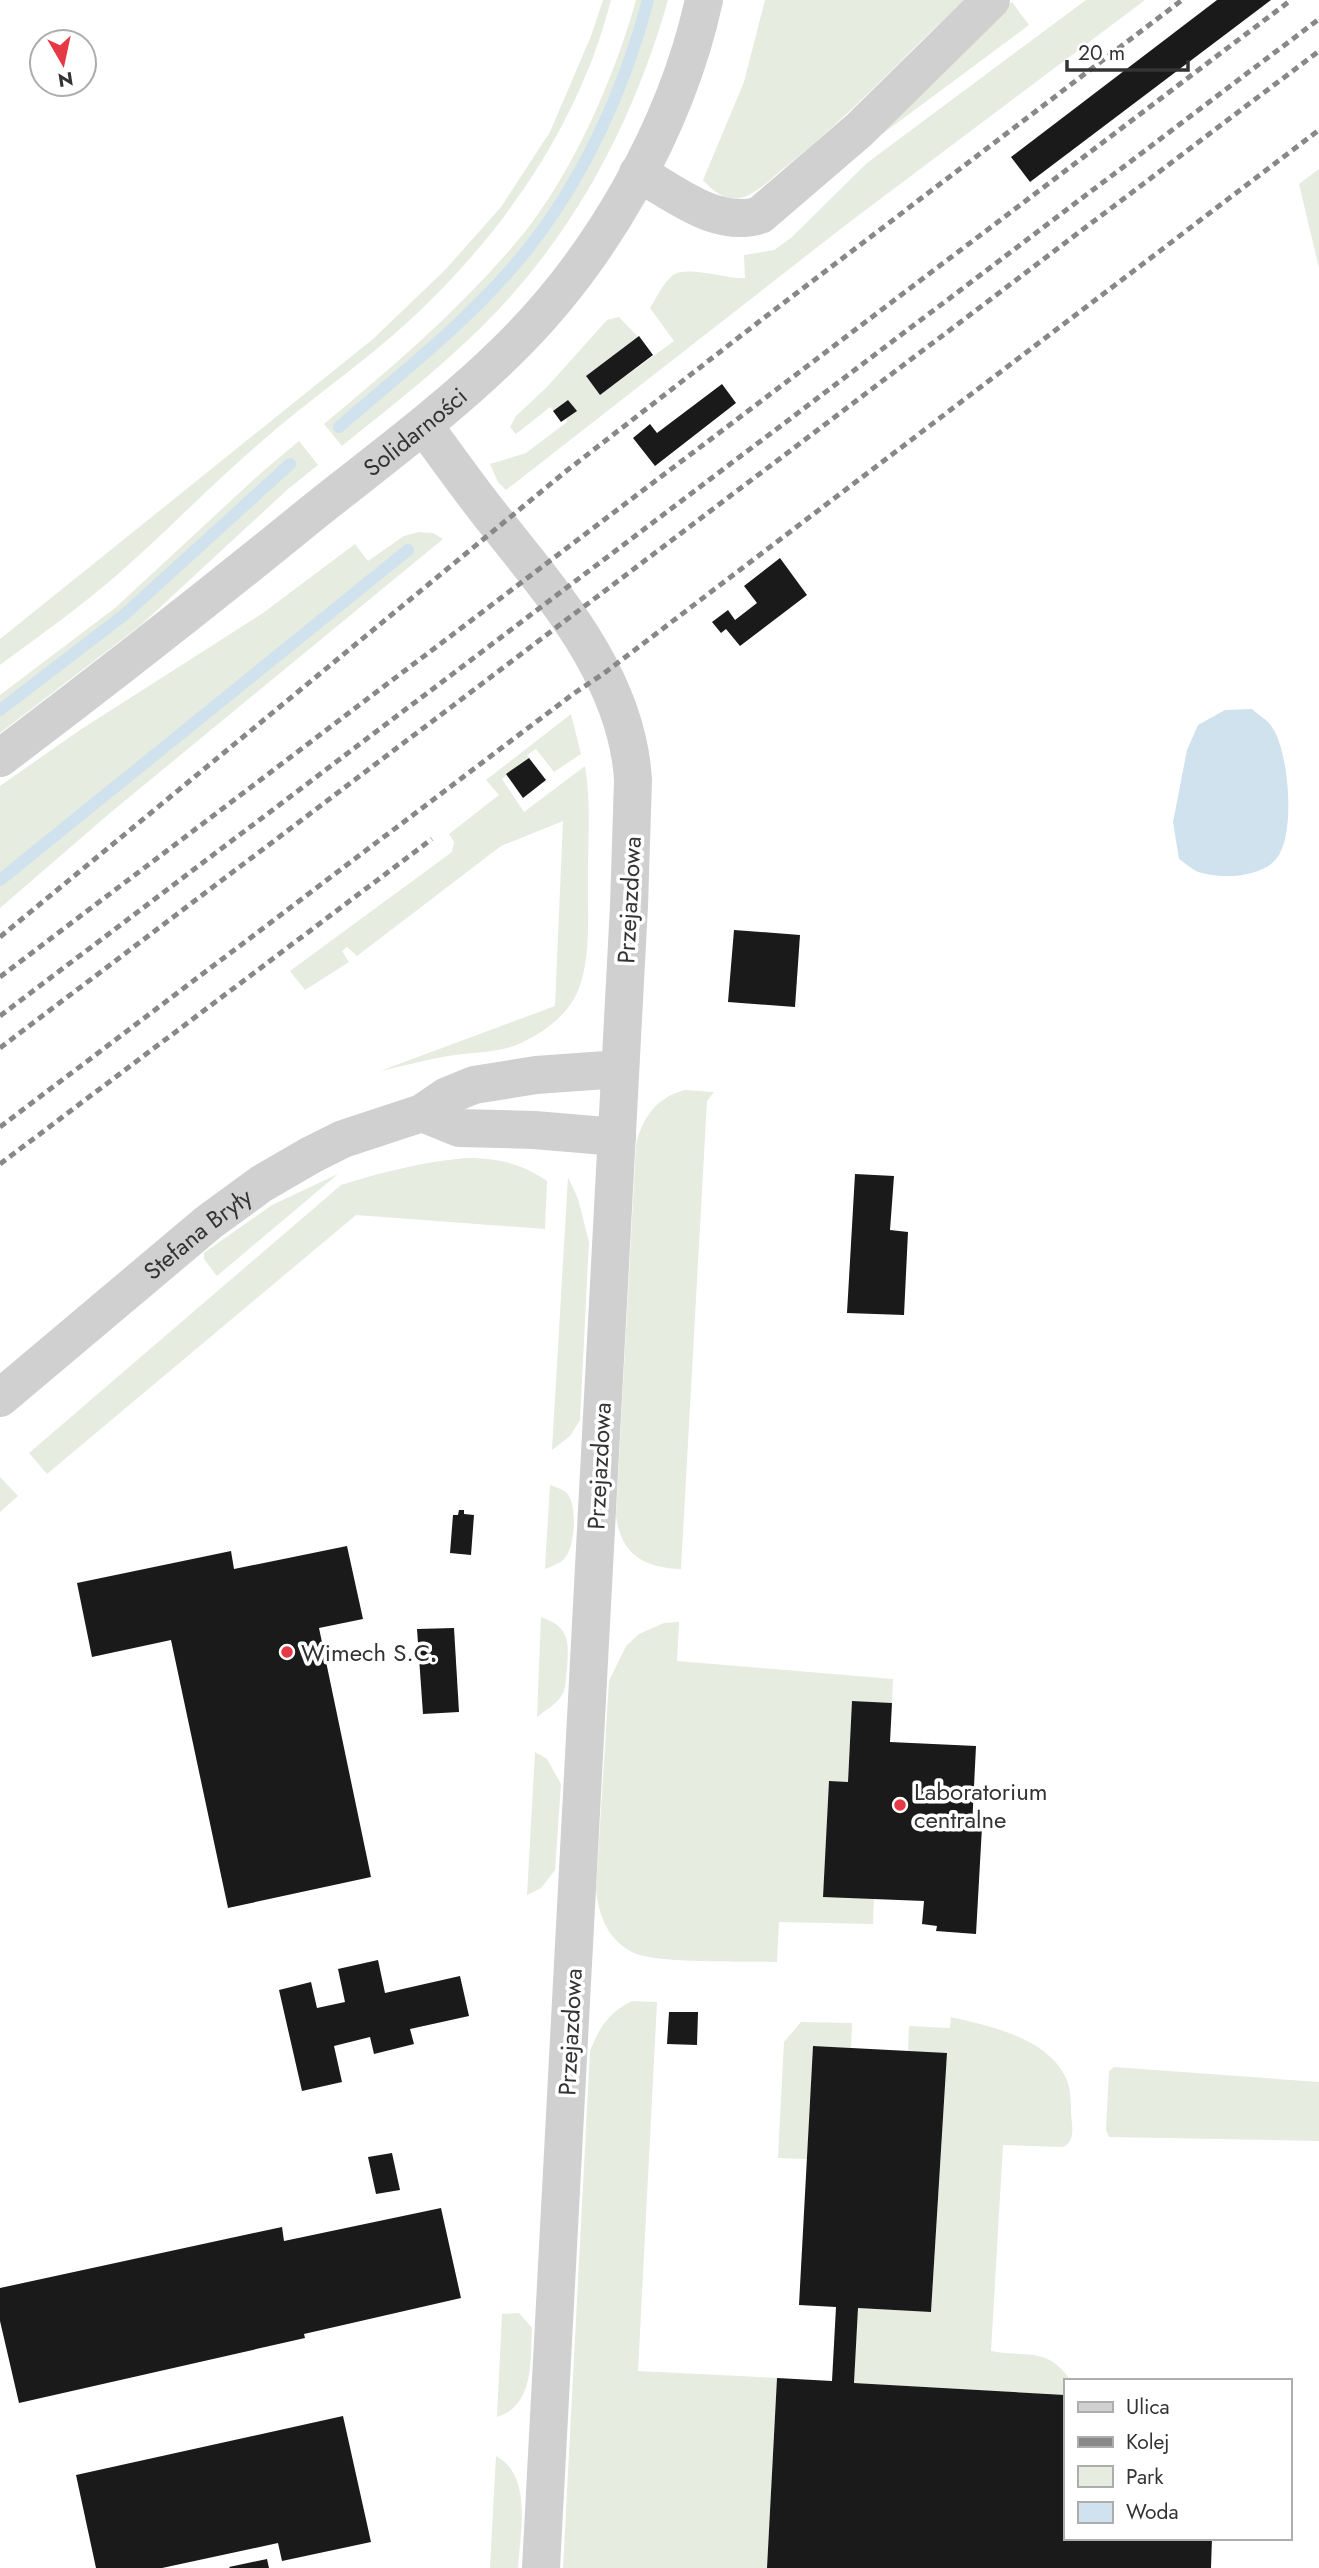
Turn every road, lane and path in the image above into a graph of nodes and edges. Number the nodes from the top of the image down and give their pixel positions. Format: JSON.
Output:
{"nodes":[{"id":1,"x":704,"y":0,"type":"edge"},
{"id":2,"x":991,"y":0,"type":"edge"},
{"id":3,"x":638,"y":173,"type":"junction"},
{"id":4,"x":424,"y":426,"type":"junction"},
{"id":5,"x":0,"y":758,"type":"edge"},
{"id":6,"x":620,"y":1069,"type":"junction"},
{"id":7,"x":422,"y":1112,"type":"junction"},
{"id":8,"x":617,"y":1137,"type":"junction"},
{"id":9,"x":0,"y":1398,"type":"edge"},
{"id":10,"x":541,"y":2568,"type":"edge"}],
"edges":[{"from":1,"to":3,"type":"street","name":"Solidarności"},
{"from":2,"to":3,"type":"street"},
{"from":3,"to":4,"type":"street","name":"Solidarności"},
{"from":4,"to":5,"type":"street","name":"Solidarności"},
{"from":4,"to":6,"type":"street","name":"Przejazdowa"},
{"from":6,"to":7,"type":"street","name":"Stefana Bryły"},
{"from":6,"to":8,"type":"street","name":"Przejazdowa"},
{"from":7,"to":8,"type":"street"},
{"from":7,"to":9,"type":"street","name":"Stefana Bryły"},
{"from":8,"to":10,"type":"street","name":"Przejazdowa"}]}
